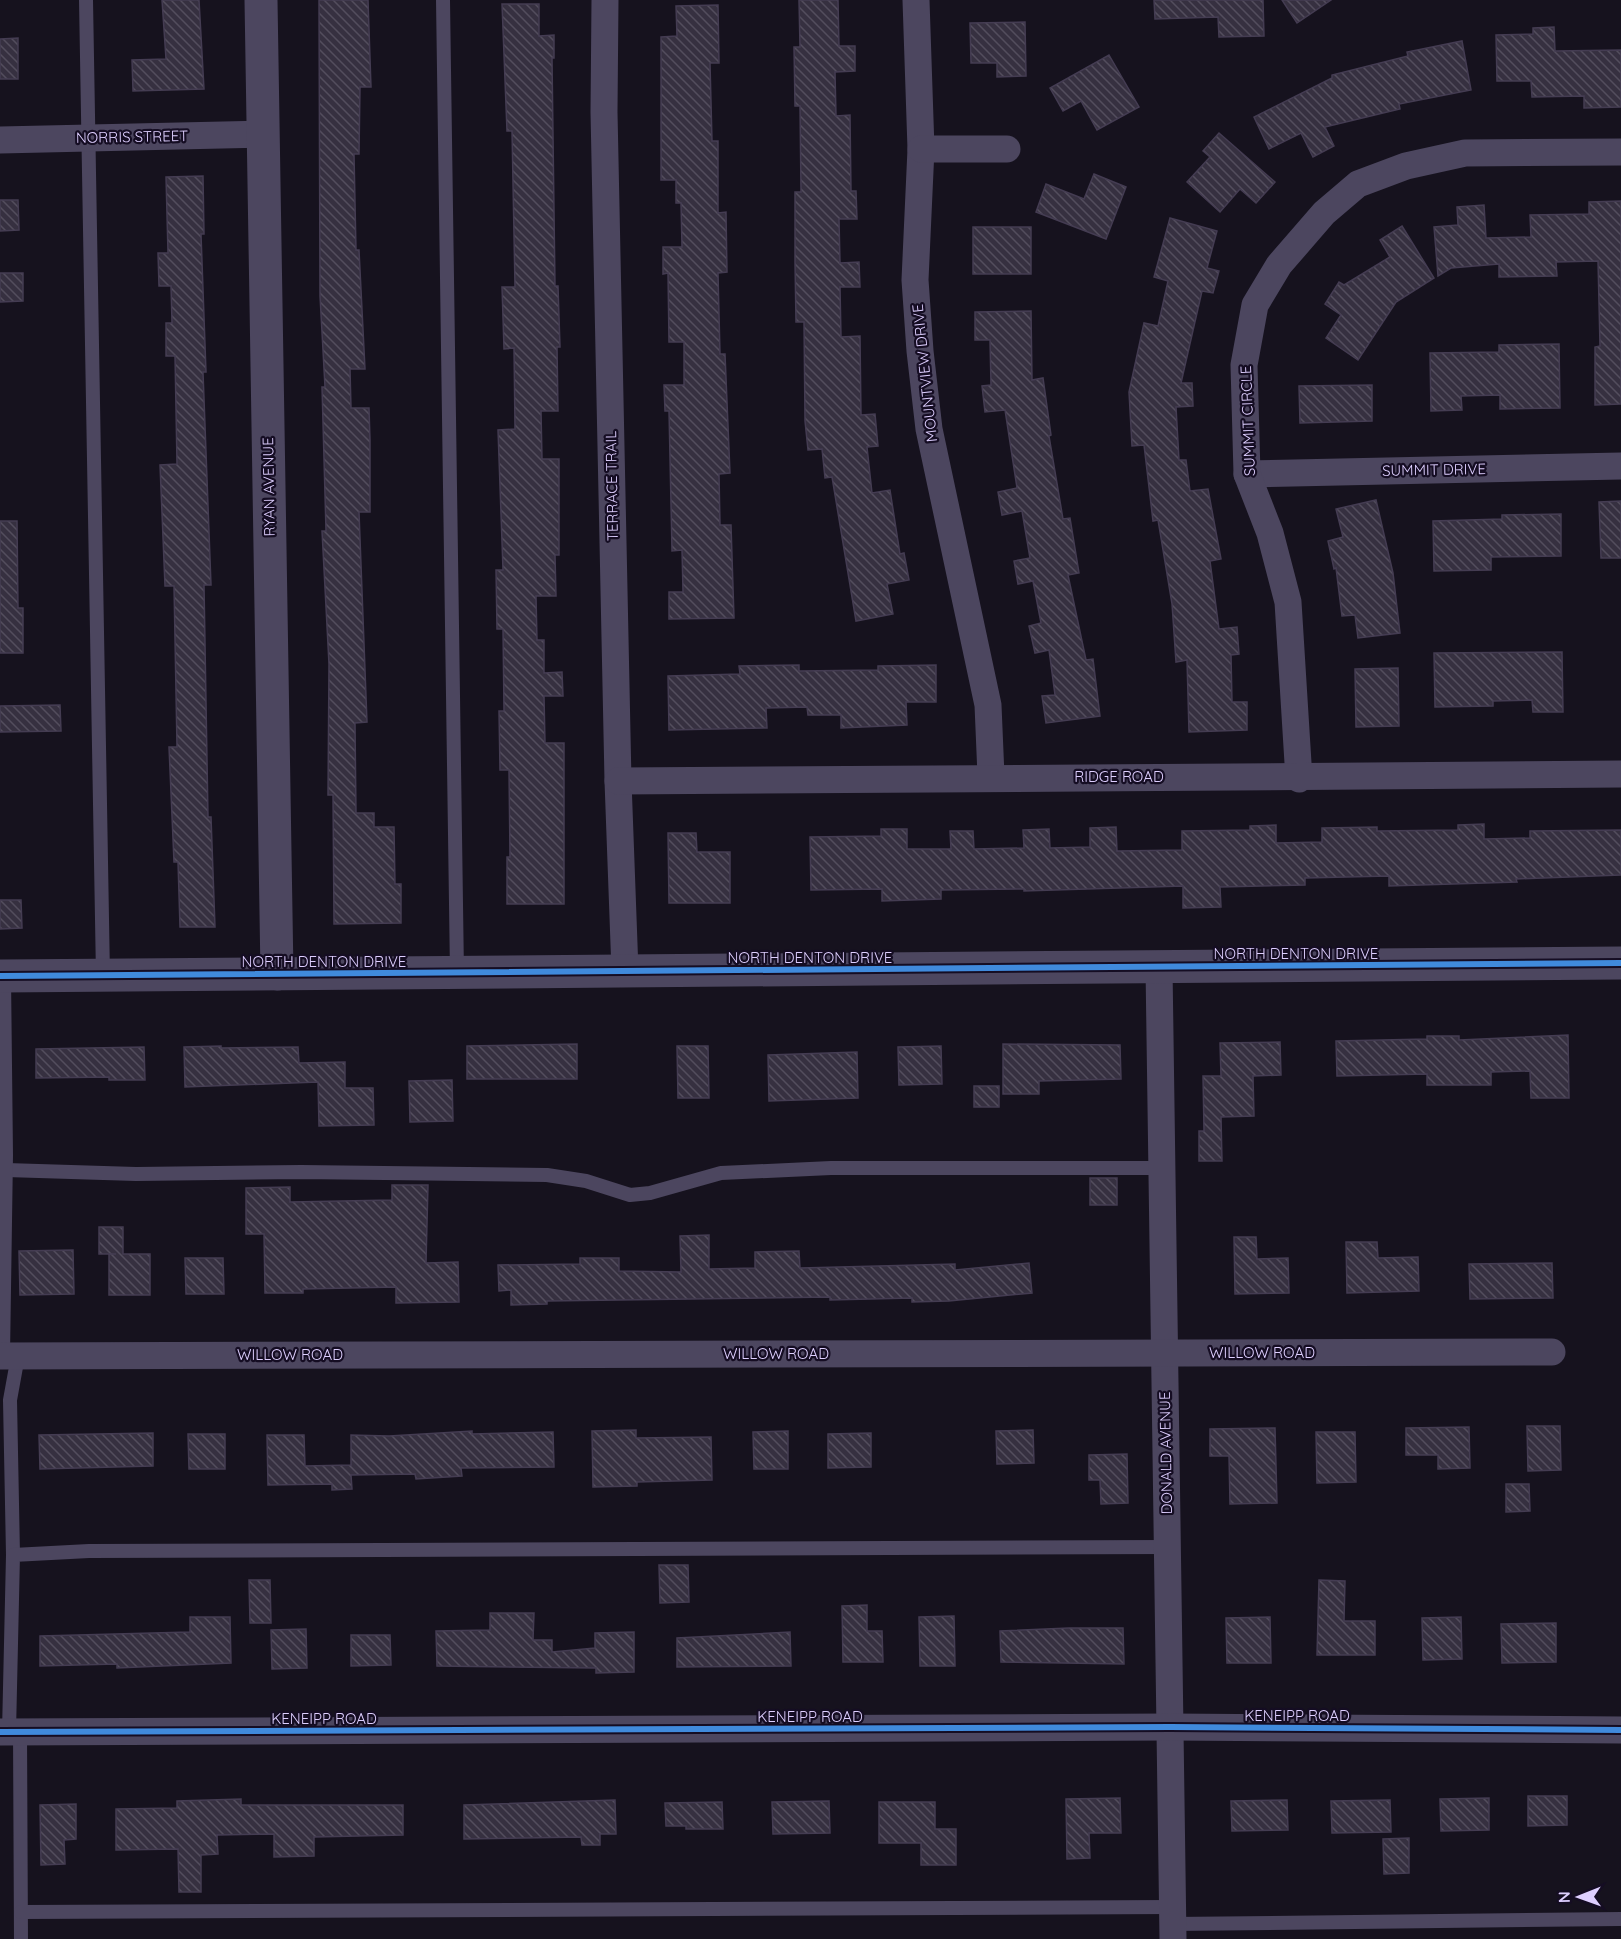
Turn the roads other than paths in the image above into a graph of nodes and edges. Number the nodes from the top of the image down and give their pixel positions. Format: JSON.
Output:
{"nodes":[{"id":1,"x":86,"y":0,"type":"edge"},
{"id":2,"x":261,"y":0,"type":"edge"},
{"id":3,"x":443,"y":0,"type":"edge"},
{"id":4,"x":605,"y":0,"type":"edge"},
{"id":5,"x":916,"y":0,"type":"edge"},
{"id":6,"x":263,"y":134,"type":"junction"},
{"id":7,"x":89,"y":138,"type":"junction"},
{"id":8,"x":0,"y":140,"type":"edge"},
{"id":9,"x":921,"y":149,"type":"junction"},
{"id":10,"x":1007,"y":149,"type":"dead end"},
{"id":11,"x":1621,"y":152,"type":"edge"},
{"id":12,"x":1621,"y":466,"type":"edge"},
{"id":13,"x":1247,"y":474,"type":"junction"},
{"id":14,"x":1621,"y":774,"type":"edge"},
{"id":15,"x":991,"y":776,"type":"junction"},
{"id":16,"x":1299,"y":778,"type":"junction"},
{"id":17,"x":618,"y":781,"type":"junction"},
{"id":18,"x":1621,"y":963,"type":"edge"},
{"id":19,"x":1159,"y":967,"type":"junction"},
{"id":20,"x":625,"y":971,"type":"junction"},
{"id":21,"x":457,"y":973,"type":"junction"},
{"id":22,"x":276,"y":974,"type":"junction"},
{"id":23,"x":2,"y":976,"type":"edge"},
{"id":24,"x":103,"y":976,"type":"junction"},
{"id":25,"x":1162,"y":1168,"type":"junction"},
{"id":26,"x":6,"y":1170,"type":"junction"},
{"id":27,"x":1552,"y":1352,"type":"dead end"},
{"id":28,"x":1165,"y":1353,"type":"junction"},
{"id":29,"x":7,"y":1356,"type":"edge"},
{"id":30,"x":1167,"y":1547,"type":"junction"},
{"id":31,"x":14,"y":1555,"type":"junction"},
{"id":32,"x":1170,"y":1727,"type":"junction"},
{"id":33,"x":1621,"y":1730,"type":"edge"},
{"id":34,"x":10,"y":1732,"type":"edge"},
{"id":35,"x":21,"y":1912,"type":"junction"},
{"id":36,"x":1621,"y":1919,"type":"edge"},
{"id":37,"x":1172,"y":1923,"type":"edge"},
{"id":38,"x":21,"y":1939,"type":"edge"}],
"edges":[{"from":1,"to":7,"type":"lane"},
{"from":2,"to":6,"type":"street","name":"RYAN AVENUE"},
{"from":3,"to":21,"type":"lane"},
{"from":4,"to":17,"type":"street","name":"TERRACE TRAIL"},
{"from":5,"to":9,"type":"street","name":"MOUNTVIEW DRIVE"},
{"from":6,"to":7,"type":"street","name":"NORRIS STREET"},
{"from":6,"to":22,"type":"street","name":"RYAN AVENUE"},
{"from":7,"to":8,"type":"street","name":"NORRIS STREET"},
{"from":7,"to":24,"type":"lane"},
{"from":9,"to":10,"type":"street"},
{"from":9,"to":15,"type":"street","name":"MOUNTVIEW DRIVE"},
{"from":11,"to":13,"type":"street","name":"SUMMIT CIRCLE"},
{"from":12,"to":13,"type":"street","name":"SUMMIT DRIVE"},
{"from":13,"to":16,"type":"street","name":"SUMMIT CIRCLE"},
{"from":14,"to":16,"type":"street","name":"RIDGE ROAD"},
{"from":15,"to":16,"type":"street","name":"RIDGE ROAD"},
{"from":15,"to":17,"type":"street","name":"RIDGE ROAD"},
{"from":17,"to":20,"type":"street","name":"TERRACE TRAIL"},
{"from":18,"to":19,"type":"street","name":"NORTH DENTON DRIVE"},
{"from":19,"to":20,"type":"street","name":"NORTH DENTON DRIVE"},
{"from":19,"to":25,"type":"street","name":"DONALD AVENUE"},
{"from":20,"to":21,"type":"street","name":"NORTH DENTON DRIVE"},
{"from":21,"to":22,"type":"street","name":"NORTH DENTON DRIVE"},
{"from":22,"to":24,"type":"street","name":"NORTH DENTON DRIVE"},
{"from":23,"to":24,"type":"street","name":"NORTH DENTON DRIVE"},
{"from":23,"to":26,"type":"lane"},
{"from":25,"to":26,"type":"lane"},
{"from":25,"to":28,"type":"street","name":"DONALD AVENUE"},
{"from":26,"to":29,"type":"lane"},
{"from":27,"to":28,"type":"street","name":"WILLOW ROAD"},
{"from":28,"to":29,"type":"street","name":"WILLOW ROAD"},
{"from":28,"to":30,"type":"street","name":"DONALD AVENUE"},
{"from":29,"to":31,"type":"lane"},
{"from":30,"to":31,"type":"lane"},
{"from":30,"to":32,"type":"street","name":"DONALD AVENUE"},
{"from":31,"to":34,"type":"lane"},
{"from":32,"to":33,"type":"street","name":"KENEIPP ROAD"},
{"from":32,"to":34,"type":"street","name":"KENEIPP ROAD"},
{"from":32,"to":37,"type":"street","name":"DONALD AVENUE"},
{"from":34,"to":35,"type":"lane"},
{"from":35,"to":37,"type":"lane"},
{"from":35,"to":38,"type":"lane"},
{"from":36,"to":37,"type":"lane"}]}
